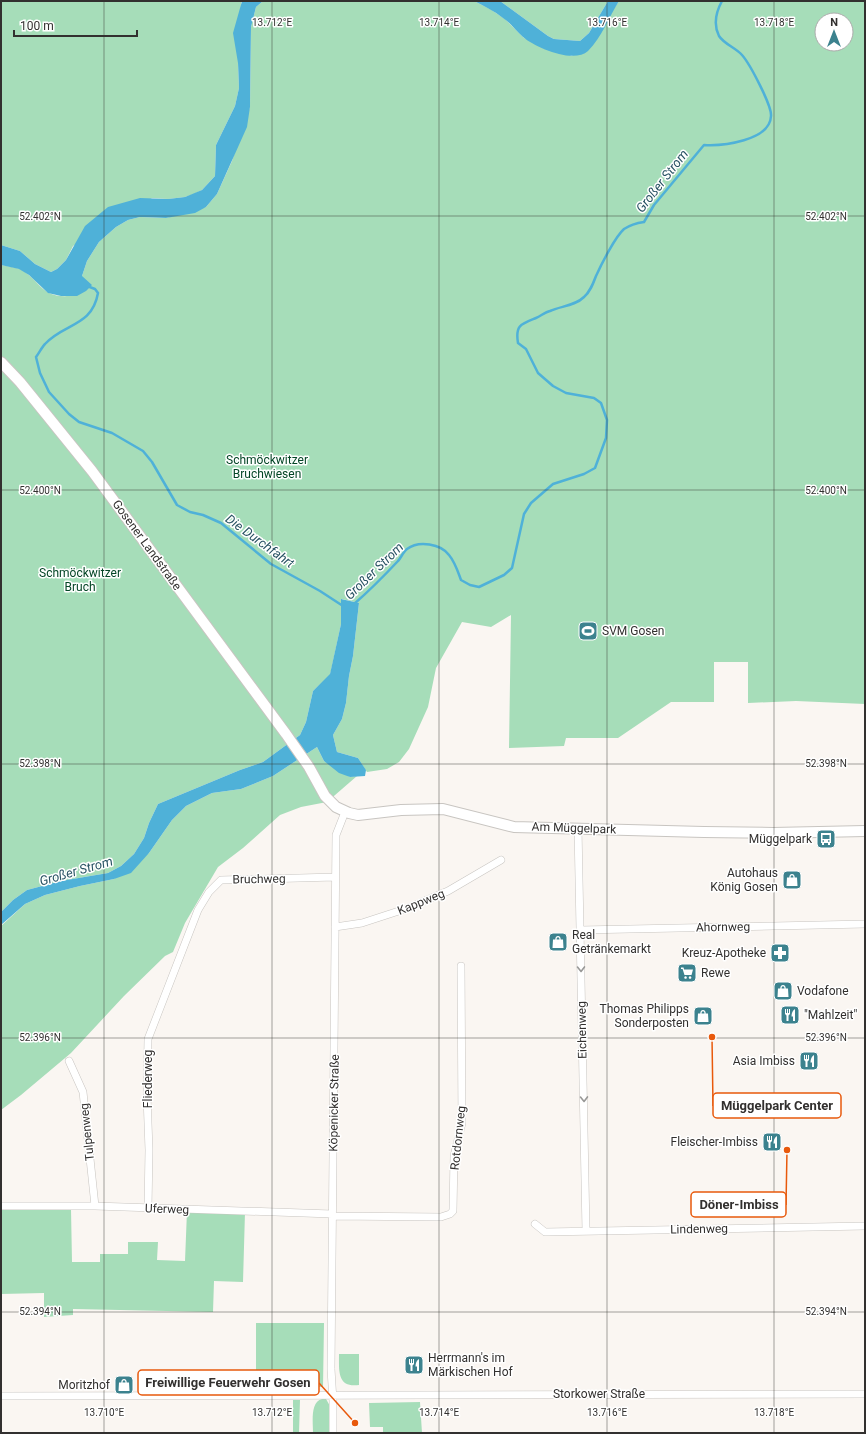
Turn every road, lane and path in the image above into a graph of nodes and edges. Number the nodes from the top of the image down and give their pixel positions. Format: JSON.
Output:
{"nodes":[{"id":1,"x":1,"y":362,"type":"edge"},
{"id":2,"x":344,"y":812,"type":"junction"},
{"id":3,"x":578,"y":828,"type":"junction"},
{"id":4,"x":865,"y":831,"type":"edge"},
{"id":5,"x":501,"y":860,"type":"dead end"},
{"id":6,"x":335,"y":877,"type":"junction"},
{"id":7,"x":865,"y":924,"type":"edge"},
{"id":8,"x":335,"y":927,"type":"junction"},
{"id":9,"x":580,"y":930,"type":"junction"},
{"id":10,"x":180,"y":955,"type":"joint"},
{"id":11,"x":461,"y":966,"type":"dead end"},
{"id":12,"x":69,"y":1061,"type":"dead end"},
{"id":13,"x":1,"y":1206,"type":"edge"},
{"id":14,"x":95,"y":1206,"type":"junction"},
{"id":15,"x":148,"y":1208,"type":"junction"},
{"id":16,"x":332,"y":1215,"type":"junction"},
{"id":17,"x":535,"y":1224,"type":"dead end"},
{"id":18,"x":865,"y":1226,"type":"edge"},
{"id":19,"x":586,"y":1231,"type":"junction"},
{"id":20,"x":865,"y":1394,"type":"edge"},
{"id":21,"x":333,"y":1395,"type":"junction"},
{"id":22,"x":1,"y":1396,"type":"edge"},
{"id":23,"x":333,"y":1433,"type":"edge"}],
"edges":[{"from":1,"to":2,"type":"main road","name":"Gosener Landstraße"},
{"from":2,"to":3,"type":"main road","name":"Am Müggelpark"},
{"from":2,"to":6,"type":"street","name":"Köpenicker Straße"},
{"from":3,"to":4,"type":"main road","name":"Am Müggelpark"},
{"from":3,"to":9,"type":"street","name":"Eichenweg"},
{"from":5,"to":8,"type":"street","name":"Kappweg"},
{"from":6,"to":8,"type":"street","name":"Köpenicker Straße"},
{"from":6,"to":10,"type":"street","name":"Bruchweg"},
{"from":7,"to":9,"type":"street","name":"Ahornweg"},
{"from":8,"to":16,"type":"street","name":"Köpenicker Straße"},
{"from":9,"to":19,"type":"street","name":"Eichenweg","one_way":true},
{"from":10,"to":15,"type":"street","name":"Fliederweg"},
{"from":11,"to":16,"type":"street","name":"Rotdornweg"},
{"from":12,"to":14,"type":"street","name":"Tulpenweg"},
{"from":13,"to":14,"type":"street","name":"Uferweg"},
{"from":14,"to":15,"type":"street","name":"Uferweg"},
{"from":15,"to":16,"type":"street","name":"Uferweg"},
{"from":16,"to":21,"type":"street","name":"Köpenicker Straße"},
{"from":17,"to":19,"type":"street","name":"Lindenweg"},
{"from":18,"to":19,"type":"street","name":"Lindenweg"},
{"from":20,"to":21,"type":"street","name":"Storkower Straße"},
{"from":21,"to":22,"type":"street","name":"Storkower Straße"},
{"from":21,"to":23,"type":"street","name":"Köpenicker Straße"}]}
